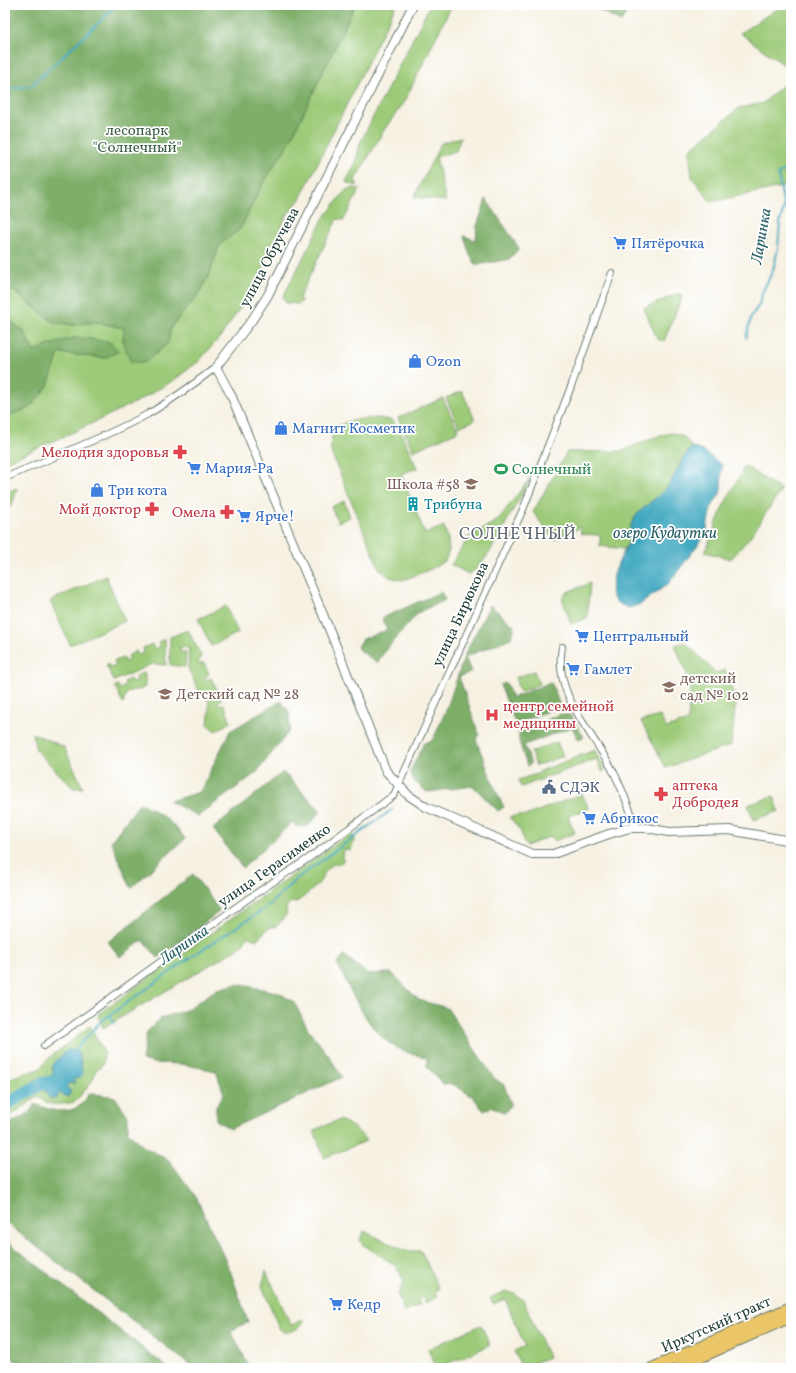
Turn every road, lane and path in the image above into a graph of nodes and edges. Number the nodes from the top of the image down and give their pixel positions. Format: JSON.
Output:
{"nodes":[{"id":1,"x":413,"y":5,"type":"edge"},
{"id":2,"x":612,"y":273,"type":"dead end"},
{"id":3,"x":216,"y":367,"type":"junction"},
{"id":4,"x":5,"y":478,"type":"edge"},
{"id":5,"x":562,"y":647,"type":"dead end"},
{"id":6,"x":398,"y":785,"type":"junction"},
{"id":7,"x":637,"y":828,"type":"junction"},
{"id":8,"x":791,"y":841,"type":"edge"},
{"id":9,"x":44,"y":1046,"type":"dead end"},
{"id":10,"x":791,"y":1307,"type":"edge"},
{"id":11,"x":791,"y":1317,"type":"edge"},
{"id":12,"x":652,"y":1368,"type":"edge"},
{"id":13,"x":677,"y":1368,"type":"edge"}],
"edges":[{"from":1,"to":3,"type":"street","name":"улица Обручева"},
{"from":2,"to":6,"type":"street","name":"улица Бирюкова"},
{"from":3,"to":4,"type":"street","name":"улица Обручева"},
{"from":3,"to":6,"type":"street"},
{"from":5,"to":7,"type":"street"},
{"from":6,"to":7,"type":"street"},
{"from":6,"to":9,"type":"street","name":"улица Герасименко"},
{"from":7,"to":8,"type":"street"},
{"from":10,"to":12,"type":"main road","name":"Иркутский тракт"},
{"from":11,"to":13,"type":"main road","name":"Иркутский тракт"}]}
